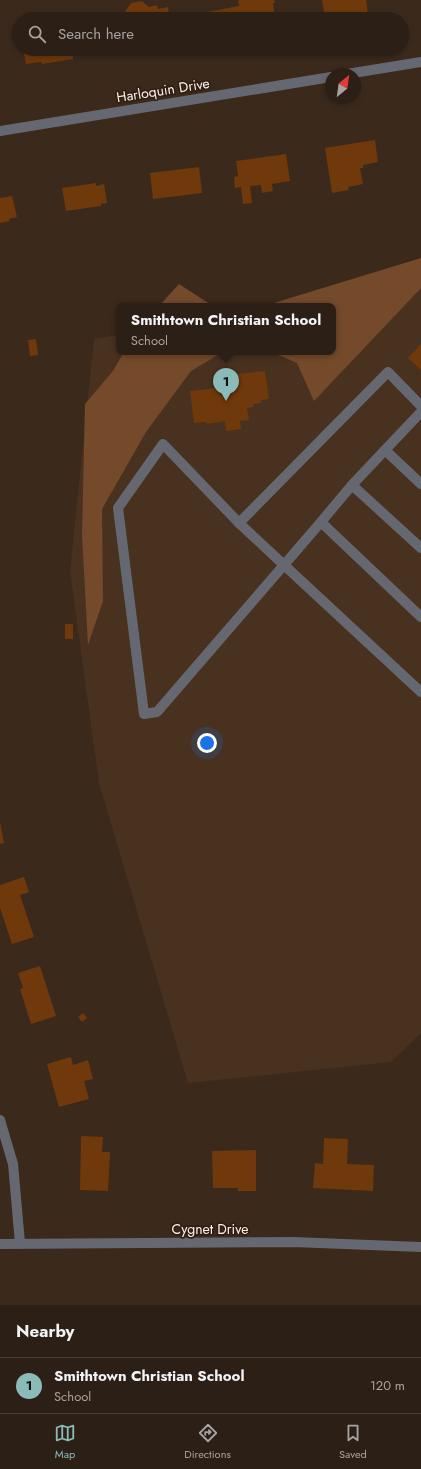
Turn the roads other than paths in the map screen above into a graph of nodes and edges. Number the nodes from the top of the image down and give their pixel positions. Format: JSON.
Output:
{"nodes":[{"id":1,"x":421,"y":62,"type":"edge"},
{"id":2,"x":361,"y":72,"type":"edge"},
{"id":3,"x":325,"y":78,"type":"edge"},
{"id":4,"x":0,"y":131,"type":"edge"},
{"id":5,"x":421,"y":406,"type":"edge"},
{"id":6,"x":421,"y":412,"type":"edge"},
{"id":7,"x":385,"y":450,"type":"junction"},
{"id":8,"x":421,"y":484,"type":"edge"},
{"id":9,"x":352,"y":485,"type":"junction"},
{"id":10,"x":321,"y":522,"type":"junction"},
{"id":11,"x":238,"y":523,"type":"junction"},
{"id":12,"x":421,"y":548,"type":"edge"},
{"id":13,"x":284,"y":566,"type":"junction"},
{"id":14,"x":421,"y":616,"type":"edge"},
{"id":15,"x":421,"y":692,"type":"edge"},
{"id":16,"x":0,"y":1120,"type":"edge"},
{"id":17,"x":20,"y":1243,"type":"junction"},
{"id":18,"x":0,"y":1244,"type":"edge"},
{"id":19,"x":421,"y":1247,"type":"edge"}],
"edges":[{"from":1,"to":2,"type":"street"},
{"from":3,"to":4,"type":"street","name":"Harloquin Drive"},
{"from":5,"to":11,"type":"street"},
{"from":6,"to":7,"type":"street"},
{"from":7,"to":8,"type":"street"},
{"from":7,"to":9,"type":"street"},
{"from":9,"to":10,"type":"street"},
{"from":9,"to":12,"type":"street"},
{"from":10,"to":13,"type":"street"},
{"from":10,"to":14,"type":"street"},
{"from":11,"to":13,"type":"street"},
{"from":11,"to":13,"type":"street"},
{"from":13,"to":15,"type":"street"},
{"from":16,"to":17,"type":"street"},
{"from":17,"to":18,"type":"street","name":"Cygnet Drive"},
{"from":17,"to":19,"type":"street","name":"Cygnet Drive"}]}
